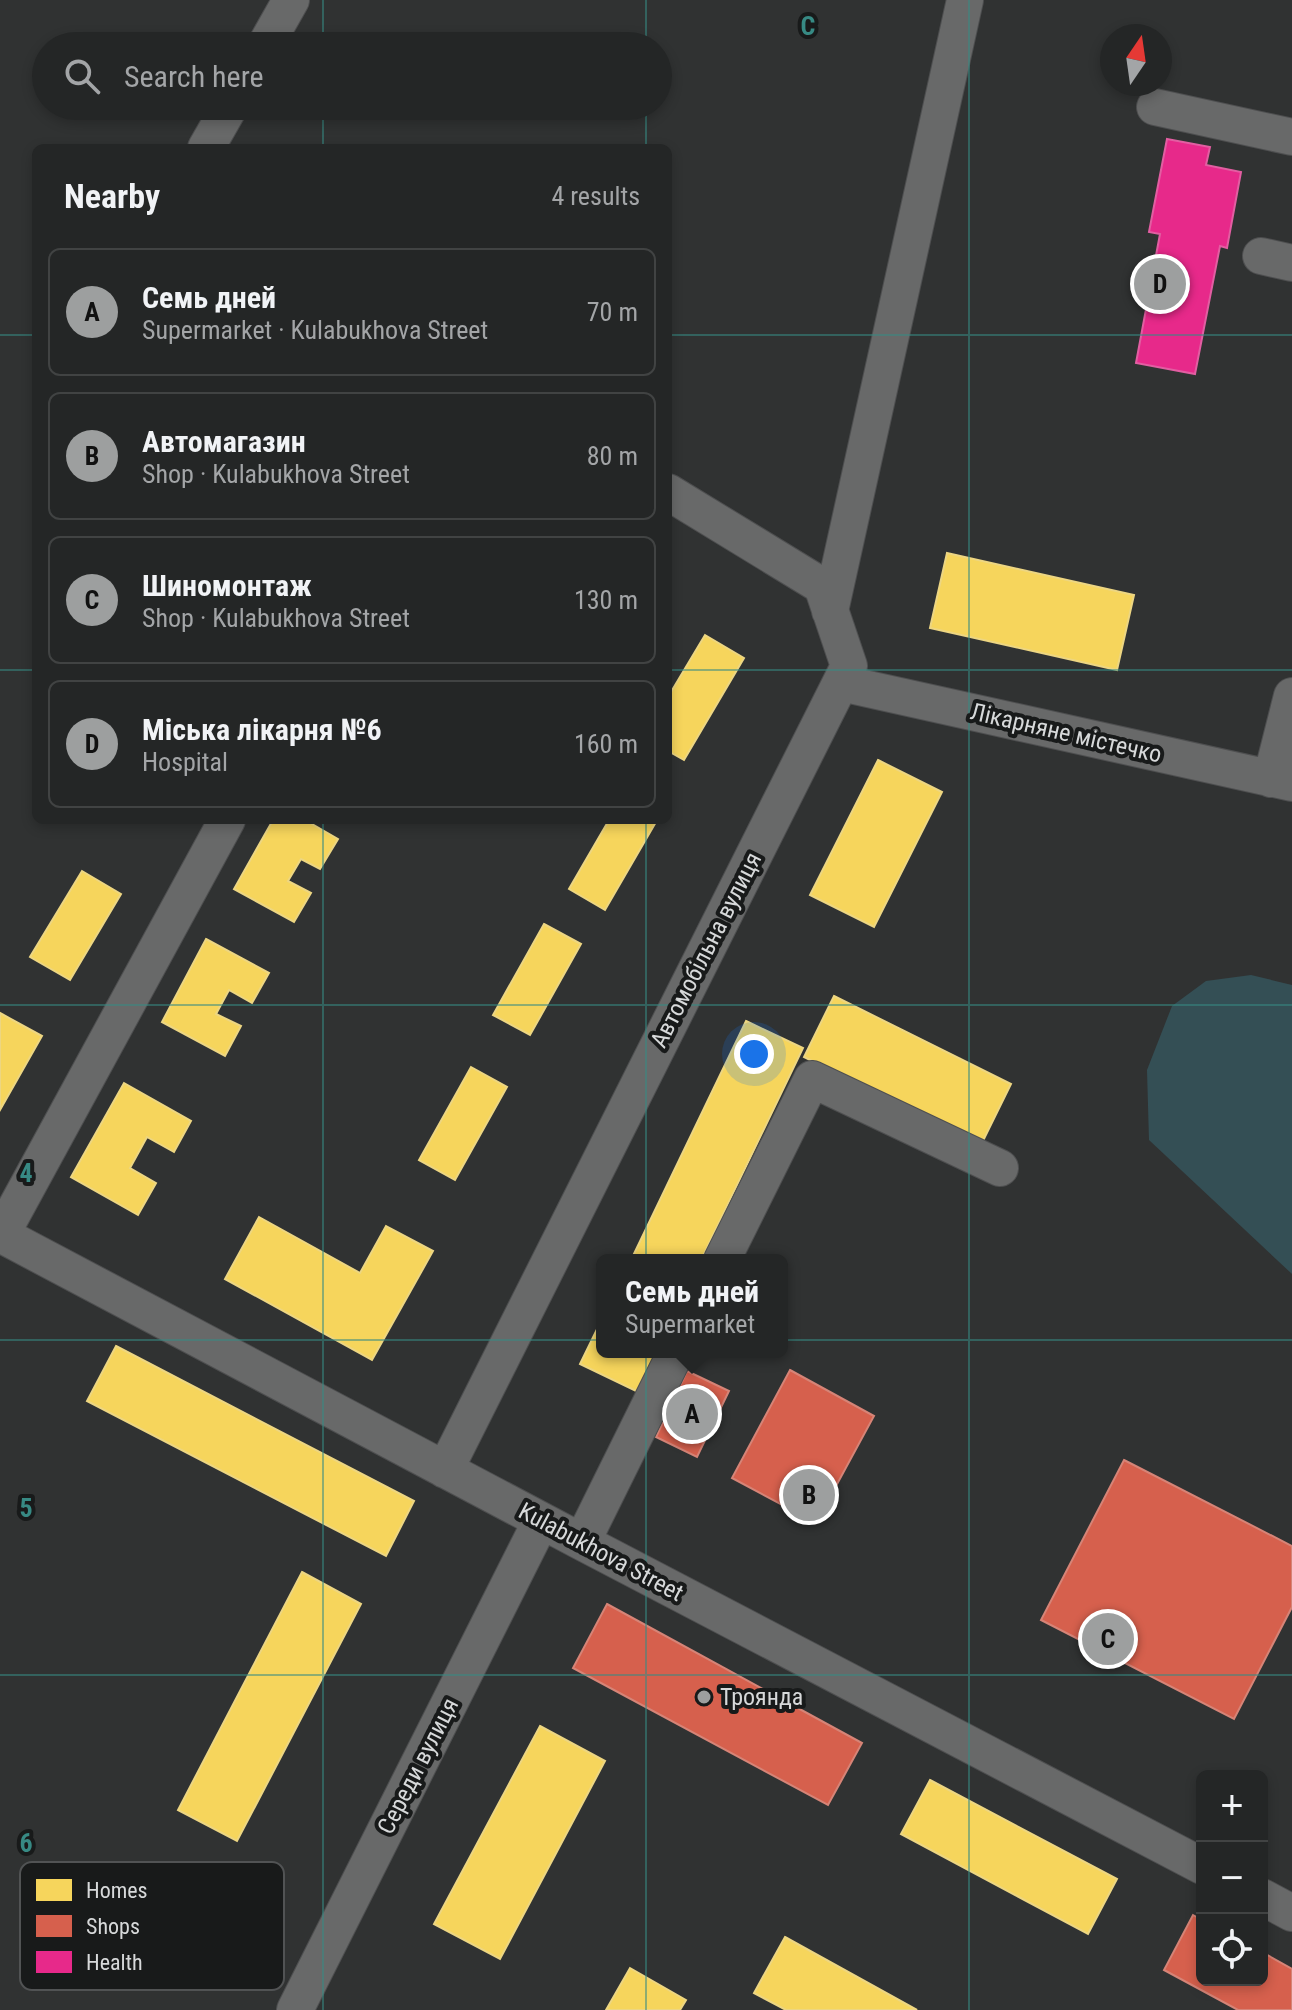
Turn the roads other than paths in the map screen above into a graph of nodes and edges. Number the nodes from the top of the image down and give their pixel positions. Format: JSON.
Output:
{"nodes":[{"id":1,"x":291,"y":0,"type":"edge"},
{"id":2,"x":965,"y":0,"type":"edge"},
{"id":3,"x":273,"y":32,"type":"edge"},
{"id":4,"x":1155,"y":107,"type":"dead end"},
{"id":5,"x":222,"y":120,"type":"edge"},
{"id":6,"x":1292,"y":137,"type":"edge"},
{"id":7,"x":208,"y":144,"type":"edge"},
{"id":8,"x":672,"y":494,"type":"edge"},
{"id":9,"x":830,"y":611,"type":"junction"},
{"id":10,"x":841,"y":683,"type":"junction"},
{"id":11,"x":1292,"y":696,"type":"edge"},
{"id":12,"x":1282,"y":781,"type":"edge"},
{"id":13,"x":225,"y":824,"type":"edge"},
{"id":14,"x":1000,"y":1168,"type":"dead end"},
{"id":15,"x":1,"y":1235,"type":"edge"},
{"id":16,"x":725,"y":1254,"type":"edge"},
{"id":17,"x":673,"y":1358,"type":"edge"},
{"id":18,"x":445,"y":1470,"type":"junction"},
{"id":19,"x":541,"y":1521,"type":"junction"},
{"id":20,"x":582,"y":1542,"type":"junction"},
{"id":21,"x":1196,"y":1863,"type":"edge"},
{"id":22,"x":1268,"y":1900,"type":"edge"},
{"id":23,"x":1292,"y":1913,"type":"edge"},
{"id":24,"x":295,"y":2010,"type":"edge"}],
"edges":[{"from":1,"to":3,"type":"street"},
{"from":2,"to":9,"type":"street"},
{"from":4,"to":6,"type":"street"},
{"from":5,"to":7,"type":"street"},
{"from":8,"to":9,"type":"street","name":"Автомобільна вулиця"},
{"from":9,"to":10,"type":"street","name":"Автомобільна вулиця"},
{"from":10,"to":12,"type":"street","name":"Лікарняне містечко"},
{"from":10,"to":18,"type":"street","name":"Автомобільна вулиця"},
{"from":11,"to":12,"type":"street"},
{"from":13,"to":15,"type":"street"},
{"from":14,"to":16,"type":"street"},
{"from":15,"to":18,"type":"street","name":"Kulabukhova Street"},
{"from":17,"to":20,"type":"street"},
{"from":18,"to":19,"type":"street","name":"Kulabukhova Street"},
{"from":19,"to":20,"type":"street","name":"Kulabukhova Street"},
{"from":19,"to":24,"type":"street","name":"Середи вулиця"},
{"from":20,"to":21,"type":"street","name":"Kulabukhova Street"},
{"from":22,"to":23,"type":"street"}]}
